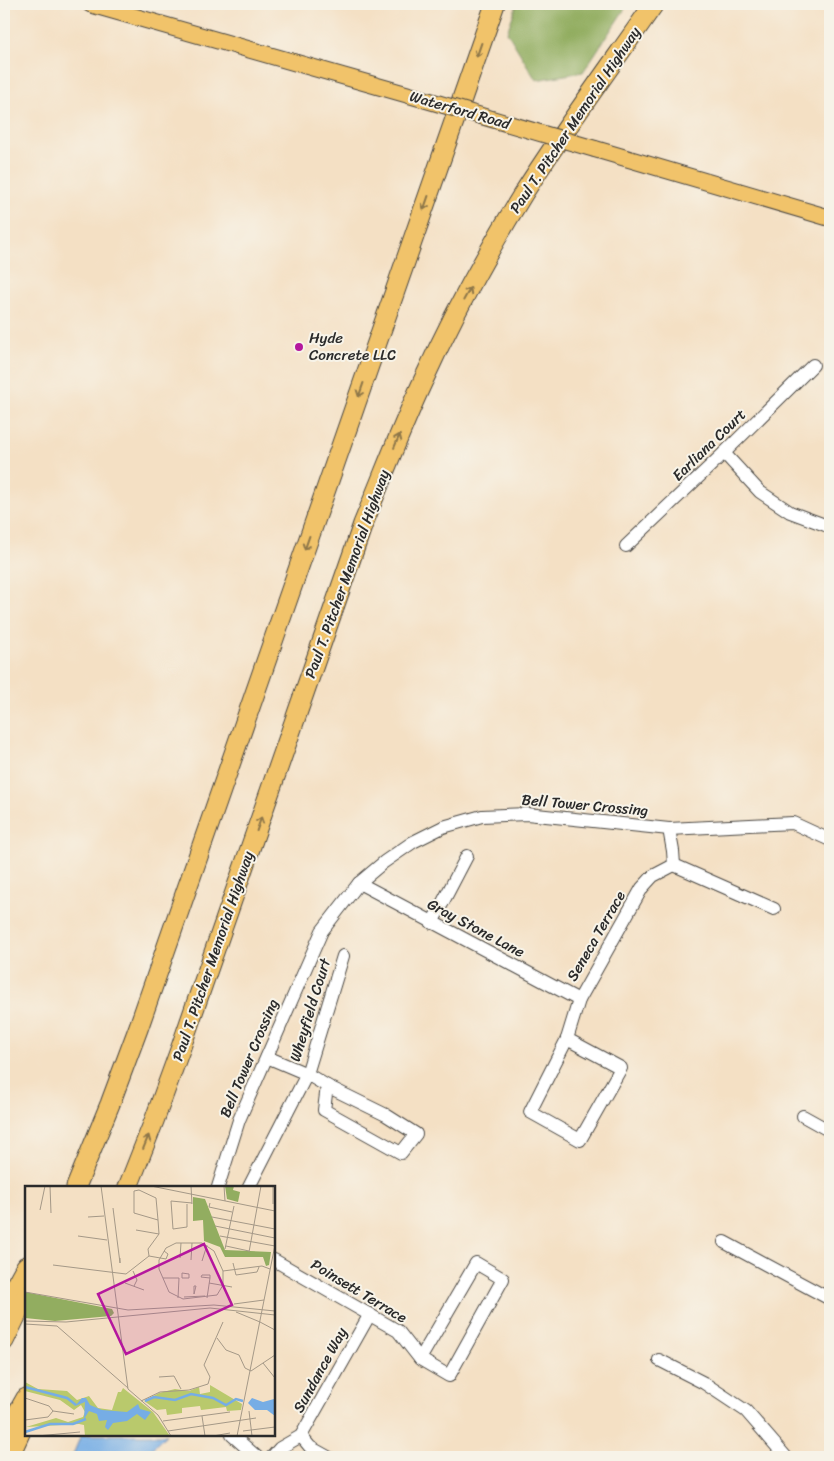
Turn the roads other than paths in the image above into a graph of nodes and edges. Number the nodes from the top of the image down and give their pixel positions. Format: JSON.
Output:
{"nodes":[{"id":1,"x":90,"y":4,"type":"edge"},
{"id":2,"x":495,"y":4,"type":"edge"},
{"id":3,"x":654,"y":4,"type":"edge"},
{"id":4,"x":830,"y":218,"type":"edge"},
{"id":5,"x":813,"y":365,"type":"dead end"},
{"id":6,"x":724,"y":453,"type":"junction"},
{"id":7,"x":830,"y":526,"type":"edge"},
{"id":8,"x":626,"y":546,"type":"dead end"},
{"id":9,"x":669,"y":829,"type":"junction"},
{"id":10,"x":830,"y":840,"type":"edge"},
{"id":11,"x":467,"y":856,"type":"dead end"},
{"id":12,"x":674,"y":865,"type":"junction"},
{"id":13,"x":359,"y":883,"type":"junction"},
{"id":14,"x":774,"y":909,"type":"dead end"},
{"id":15,"x":432,"y":923,"type":"junction"},
{"id":16,"x":343,"y":956,"type":"dead end"},
{"id":17,"x":579,"y":1000,"type":"junction"},
{"id":18,"x":567,"y":1039,"type":"junction"},
{"id":19,"x":267,"y":1057,"type":"junction"},
{"id":20,"x":308,"y":1074,"type":"junction"},
{"id":21,"x":327,"y":1086,"type":"junction"},
{"id":22,"x":803,"y":1116,"type":"dead end"},
{"id":23,"x":830,"y":1131,"type":"edge"},
{"id":24,"x":76,"y":1186,"type":"edge"},
{"id":25,"x":128,"y":1186,"type":"edge"},
{"id":26,"x":218,"y":1186,"type":"edge"},
{"id":27,"x":250,"y":1186,"type":"edge"},
{"id":28,"x":724,"y":1242,"type":"dead end"},
{"id":29,"x":275,"y":1261,"type":"edge"},
{"id":30,"x":25,"y":1268,"type":"edge"},
{"id":31,"x":25,"y":1298,"type":"edge"},
{"id":32,"x":830,"y":1300,"type":"edge"},
{"id":33,"x":4,"y":1306,"type":"edge"},
{"id":34,"x":370,"y":1314,"type":"junction"},
{"id":35,"x":4,"y":1341,"type":"edge"},
{"id":36,"x":420,"y":1359,"type":"junction"},
{"id":37,"x":659,"y":1360,"type":"dead end"},
{"id":38,"x":25,"y":1400,"type":"edge"},
{"id":39,"x":25,"y":1422,"type":"edge"},
{"id":40,"x":233,"y":1436,"type":"edge"},
{"id":41,"x":301,"y":1436,"type":"junction"},
{"id":42,"x":4,"y":1437,"type":"edge"},
{"id":43,"x":9,"y":1457,"type":"edge"},
{"id":44,"x":257,"y":1457,"type":"edge"},
{"id":45,"x":272,"y":1457,"type":"edge"},
{"id":46,"x":328,"y":1457,"type":"edge"},
{"id":47,"x":786,"y":1457,"type":"edge"}],
"edges":[{"from":1,"to":4,"type":"main road","name":"Waterford Road","bridge":true},
{"from":2,"to":24,"type":"highway","one_way":true},
{"from":25,"to":3,"type":"highway","name":"Paul T. Pitcher Memorial Highway","one_way":true},
{"from":5,"to":6,"type":"street","name":"Earliana Court"},
{"from":6,"to":7,"type":"street"},
{"from":6,"to":8,"type":"street","name":"Earliana Court"},
{"from":9,"to":10,"type":"street","name":"Bell Tower Crossing"},
{"from":9,"to":12,"type":"street"},
{"from":9,"to":13,"type":"street","name":"Bell Tower Crossing"},
{"from":11,"to":15,"type":"street"},
{"from":12,"to":14,"type":"street"},
{"from":12,"to":17,"type":"street","name":"Seneca Terrace"},
{"from":13,"to":15,"type":"street","name":"Gray Stone Lane"},
{"from":13,"to":19,"type":"street","name":"Bell Tower Crossing"},
{"from":15,"to":17,"type":"street","name":"Gray Stone Lane"},
{"from":16,"to":20,"type":"street","name":"Wheyfield Court"},
{"from":17,"to":18,"type":"street","name":"Seneca Terrace"},
{"from":18,"to":18,"type":"street","name":"Seneca Terrace"},
{"from":19,"to":20,"type":"street"},
{"from":19,"to":26,"type":"street","name":"Bell Tower Crossing"},
{"from":20,"to":21,"type":"street"},
{"from":20,"to":27,"type":"street","name":"Wheyfield Court"},
{"from":21,"to":21,"type":"street"},
{"from":22,"to":23,"type":"street"},
{"from":28,"to":32,"type":"street"},
{"from":29,"to":34,"type":"street","name":"Poinsett Terrace"},
{"from":30,"to":33,"type":"highway"},
{"from":31,"to":35,"type":"highway"},
{"from":34,"to":36,"type":"street","name":"Poinsett Terrace"},
{"from":34,"to":41,"type":"street","name":"Sundance Way"},
{"from":36,"to":36,"type":"street","name":"Poinsett Terrace"},
{"from":37,"to":47,"type":"street"},
{"from":38,"to":42,"type":"highway"},
{"from":39,"to":43,"type":"highway"},
{"from":40,"to":44,"type":"street"},
{"from":41,"to":45,"type":"street","name":"Sundance Way"},
{"from":41,"to":46,"type":"street"}]}
